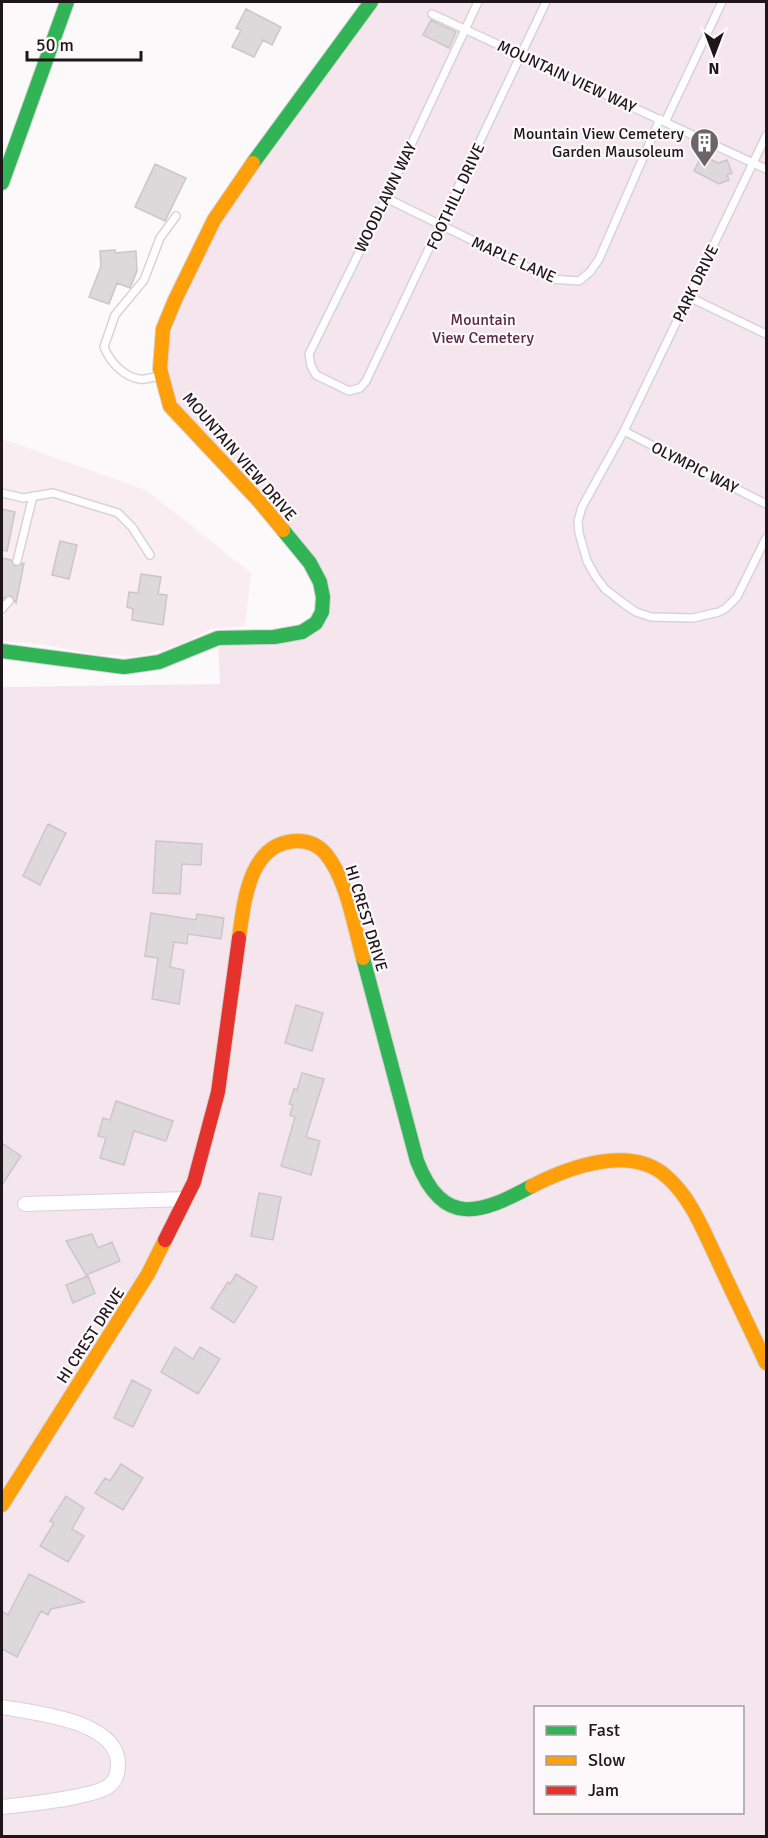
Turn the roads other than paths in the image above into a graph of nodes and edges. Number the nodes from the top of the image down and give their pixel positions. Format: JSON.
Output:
{"nodes":[{"id":1,"x":67,"y":2,"type":"edge"},
{"id":2,"x":371,"y":2,"type":"edge"},
{"id":3,"x":478,"y":2,"type":"edge"},
{"id":4,"x":546,"y":2,"type":"edge"},
{"id":5,"x":722,"y":2,"type":"edge"},
{"id":6,"x":432,"y":14,"type":"dead end"},
{"id":7,"x":464,"y":29,"type":"junction"},
{"id":8,"x":520,"y":55,"type":"junction"},
{"id":9,"x":662,"y":121,"type":"junction"},
{"id":10,"x":766,"y":136,"type":"edge"},
{"id":11,"x":753,"y":163,"type":"junction"},
{"id":12,"x":766,"y":169,"type":"edge"},
{"id":13,"x":2,"y":183,"type":"edge"},
{"id":14,"x":386,"y":198,"type":"junction"},
{"id":15,"x":176,"y":216,"type":"dead end"},
{"id":16,"x":442,"y":225,"type":"junction"},
{"id":17,"x":688,"y":297,"type":"junction"},
{"id":18,"x":766,"y":334,"type":"edge"},
{"id":19,"x":162,"y":376,"type":"junction"},
{"id":20,"x":360,"y":388,"type":"joint"},
{"id":21,"x":624,"y":431,"type":"junction"},
{"id":22,"x":2,"y":493,"type":"edge"},
{"id":23,"x":33,"y":496,"type":"junction"},
{"id":24,"x":766,"y":504,"type":"edge"},
{"id":25,"x":766,"y":538,"type":"edge"},
{"id":26,"x":150,"y":555,"type":"dead end"},
{"id":27,"x":17,"y":561,"type":"dead end"},
{"id":28,"x":9,"y":601,"type":"dead end"},
{"id":29,"x":2,"y":609,"type":"edge"},
{"id":30,"x":2,"y":651,"type":"edge"},
{"id":31,"x":186,"y":1199,"type":"junction"},
{"id":32,"x":25,"y":1204,"type":"dead end"},
{"id":33,"x":766,"y":1363,"type":"edge"},
{"id":34,"x":2,"y":1504,"type":"edge"},
{"id":35,"x":2,"y":1707,"type":"edge"},
{"id":36,"x":2,"y":1807,"type":"edge"}],
"edges":[{"from":1,"to":13,"type":"street"},
{"from":2,"to":19,"type":"street","name":"MOUNTAIN VIEW DRIVE"},
{"from":3,"to":7,"type":"lane","name":"WOODLAWN WAY"},
{"from":4,"to":8,"type":"lane","name":"FOOTHILL DRIVE"},
{"from":5,"to":9,"type":"lane"},
{"from":6,"to":7,"type":"lane","name":"MOUNTAIN VIEW WAY"},
{"from":7,"to":8,"type":"lane","name":"MOUNTAIN VIEW WAY"},
{"from":7,"to":14,"type":"lane","name":"WOODLAWN WAY"},
{"from":8,"to":9,"type":"lane","name":"MOUNTAIN VIEW WAY"},
{"from":8,"to":16,"type":"lane","name":"FOOTHILL DRIVE"},
{"from":9,"to":11,"type":"lane","name":"MOUNTAIN VIEW WAY"},
{"from":9,"to":16,"type":"lane","name":"MAPLE LANE"},
{"from":10,"to":11,"type":"lane","name":"PARK DRIVE"},
{"from":11,"to":12,"type":"lane","name":"MOUNTAIN VIEW WAY"},
{"from":11,"to":17,"type":"lane","name":"PARK DRIVE"},
{"from":14,"to":16,"type":"lane","name":"MAPLE LANE"},
{"from":14,"to":20,"type":"lane","name":"WOODLAWN WAY"},
{"from":15,"to":19,"type":"lane"},
{"from":16,"to":20,"type":"lane","name":"FOOTHILL DRIVE"},
{"from":17,"to":18,"type":"lane"},
{"from":17,"to":21,"type":"lane","name":"PARK DRIVE"},
{"from":19,"to":30,"type":"street","name":"MOUNTAIN VIEW DRIVE"},
{"from":21,"to":24,"type":"lane","name":"OLYMPIC WAY"},
{"from":21,"to":25,"type":"lane","name":"PARK DRIVE"},
{"from":22,"to":23,"type":"lane"},
{"from":23,"to":26,"type":"lane"},
{"from":23,"to":27,"type":"lane"},
{"from":28,"to":29,"type":"lane"},
{"from":31,"to":32,"type":"street"},
{"from":31,"to":33,"type":"street","name":"HI CREST DRIVE"},
{"from":31,"to":34,"type":"street","name":"HI CREST DRIVE"},
{"from":35,"to":36,"type":"street"}]}
